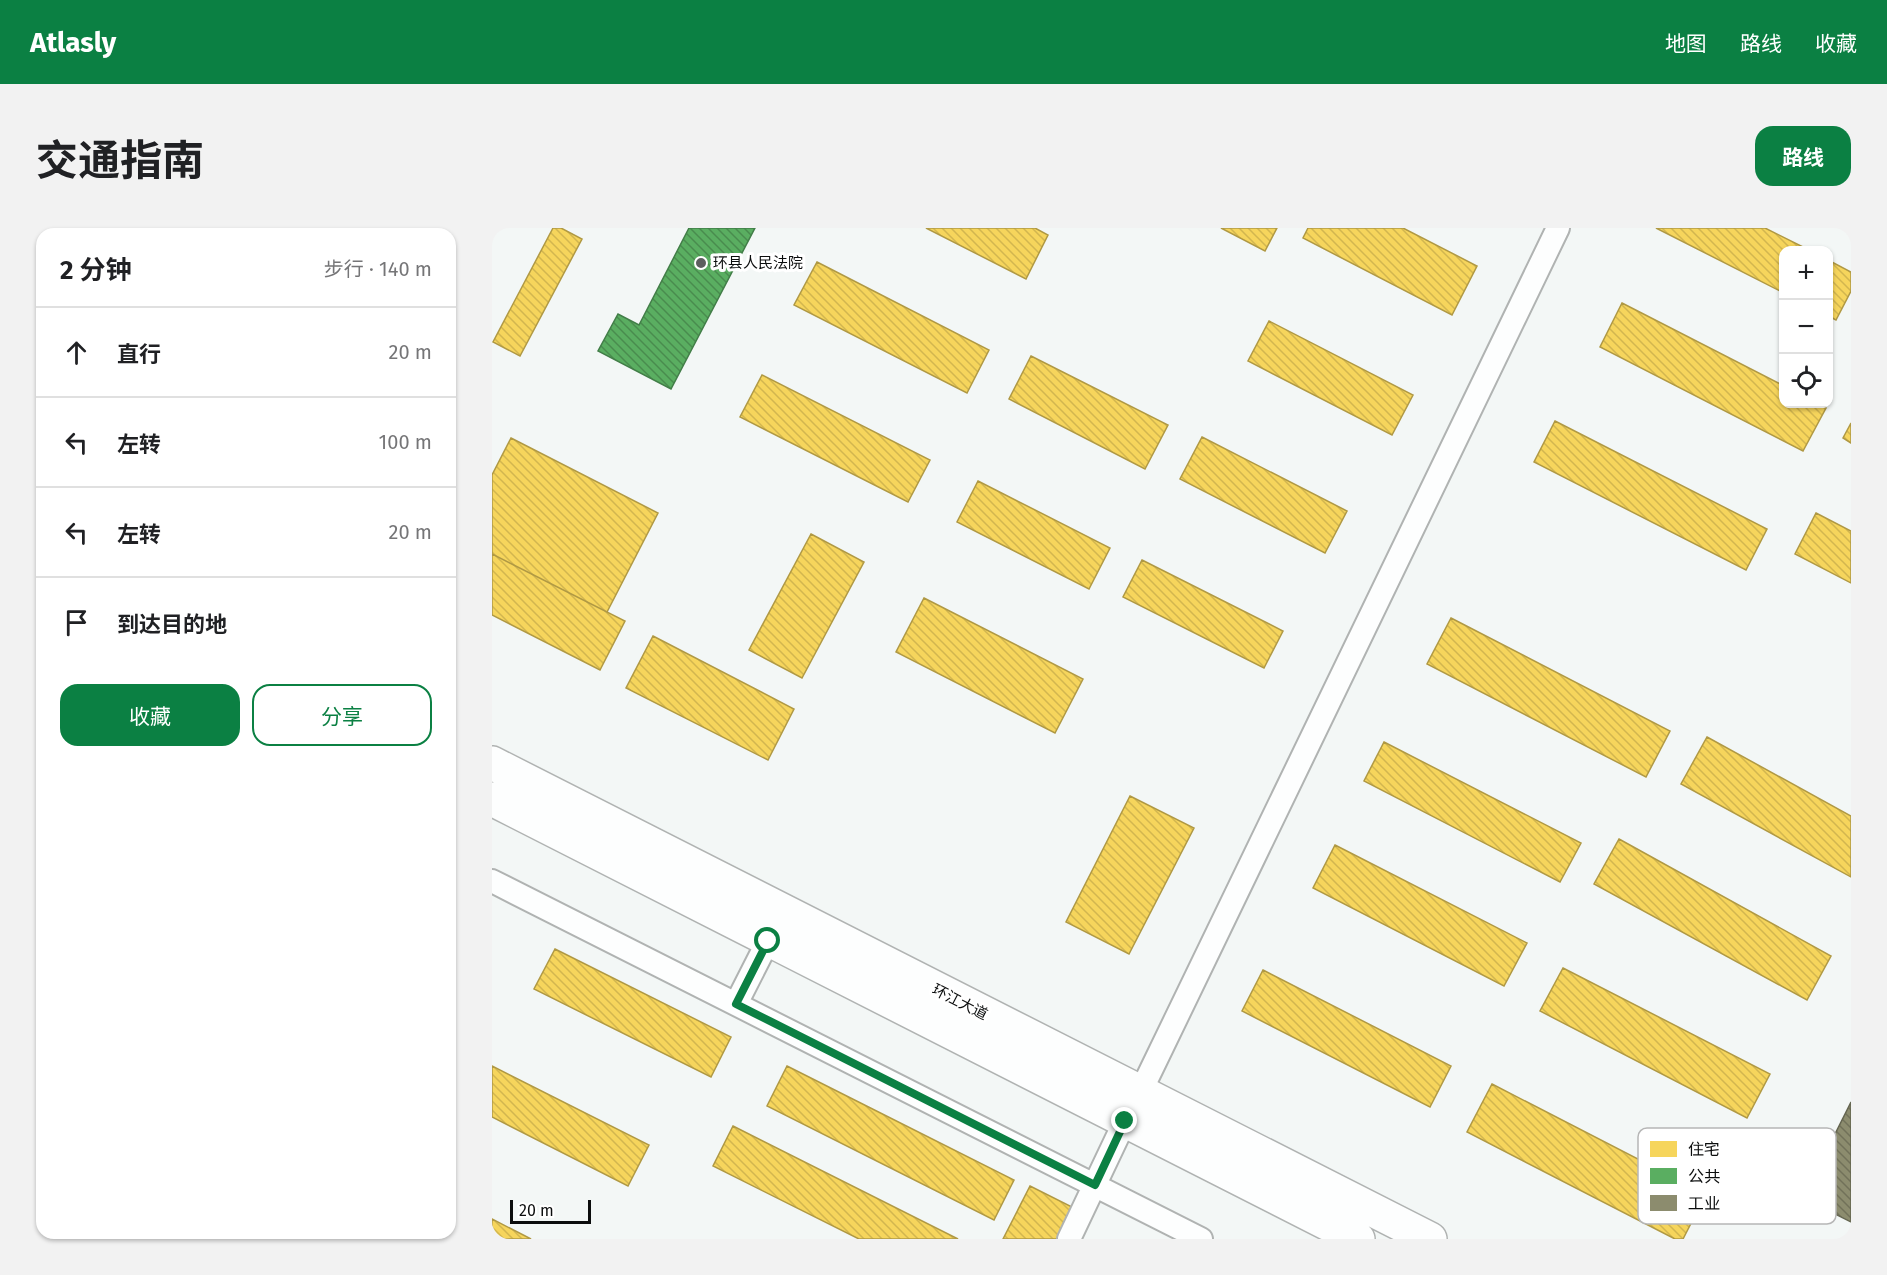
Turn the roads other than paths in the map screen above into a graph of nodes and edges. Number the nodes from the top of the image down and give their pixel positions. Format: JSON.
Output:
{"nodes":[{"id":1,"x":1558,"y":228,"type":"edge"},
{"id":2,"x":492,"y":763,"type":"edge"},
{"id":3,"x":492,"y":799,"type":"edge"},
{"id":4,"x":492,"y":881,"type":"edge"},
{"id":5,"x":768,"y":941,"type":"junction"},
{"id":6,"x":736,"y":1004,"type":"junction"},
{"id":7,"x":1140,"y":1093,"type":"junction"},
{"id":8,"x":1125,"y":1121,"type":"junction"},
{"id":9,"x":1095,"y":1185,"type":"junction"},
{"id":10,"x":1069,"y":1239,"type":"edge"},
{"id":11,"x":1201,"y":1239,"type":"edge"},
{"id":12,"x":1358,"y":1239,"type":"edge"},
{"id":13,"x":1430,"y":1239,"type":"edge"}],
"edges":[{"from":1,"to":7,"type":"street"},
{"from":2,"to":7,"type":"highway","name":"环江大道"},
{"from":3,"to":5,"type":"highway"},
{"from":4,"to":6,"type":"street"},
{"from":5,"to":6,"type":"street"},
{"from":5,"to":8,"type":"highway"},
{"from":6,"to":9,"type":"street"},
{"from":7,"to":13,"type":"highway","name":"环江大道"},
{"from":8,"to":9,"type":"street"},
{"from":8,"to":12,"type":"highway"},
{"from":9,"to":10,"type":"street"},
{"from":9,"to":11,"type":"street"}]}
